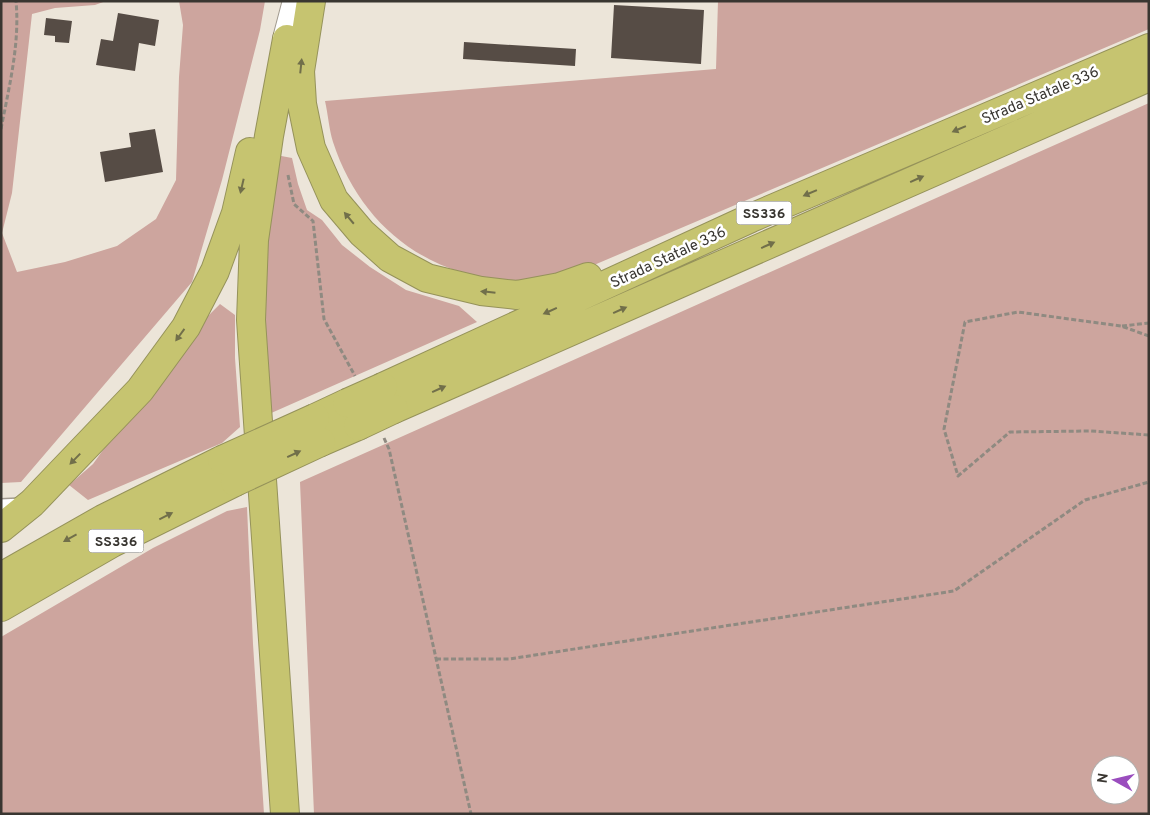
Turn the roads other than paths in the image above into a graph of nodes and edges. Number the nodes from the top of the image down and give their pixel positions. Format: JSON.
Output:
{"nodes":[{"id":1,"x":296,"y":1,"type":"edge"},
{"id":2,"x":311,"y":1,"type":"edge"},
{"id":3,"x":287,"y":40,"type":"junction"},
{"id":4,"x":1149,"y":48,"type":"edge"},
{"id":5,"x":1149,"y":77,"type":"edge"},
{"id":6,"x":751,"y":218,"type":"junction"},
{"id":7,"x":373,"y":411,"type":"junction"},
{"id":8,"x":228,"y":471,"type":"junction"},
{"id":9,"x":32,"y":503,"type":"junction"},
{"id":10,"x":1,"y":505,"type":"edge"},
{"id":11,"x":1,"y":528,"type":"edge"},
{"id":12,"x":112,"y":543,"type":"junction"},
{"id":13,"x":1,"y":577,"type":"edge"},
{"id":14,"x":1,"y":607,"type":"edge"},
{"id":15,"x":1,"y":620,"type":"edge"},
{"id":16,"x":285,"y":814,"type":"edge"}],
"edges":[{"from":1,"to":3,"type":"street"},
{"from":6,"to":2,"type":"highway","one_way":true},
{"from":3,"to":9,"type":"highway","one_way":true},
{"from":3,"to":16,"type":"highway"},
{"from":4,"to":6,"type":"highway","name":"Strada Statale 336","number":"SS336","one_way":true},
{"from":7,"to":5,"type":"highway","name":"Strada Statale 336","number":"SS336","one_way":true},
{"from":6,"to":7,"type":"highway","name":"Strada Statale 336","number":"SS336","one_way":true},
{"from":7,"to":8,"type":"highway","number":"SS336","bridge":true},
{"from":12,"to":8,"type":"highway","number":"SS336","one_way":true},
{"from":8,"to":13,"type":"highway","number":"SS336","one_way":true},
{"from":9,"to":10,"type":"lane"},
{"from":9,"to":11,"type":"highway"},
{"from":12,"to":14,"type":"highway","number":"SS336"},
{"from":12,"to":15,"type":"highway"}]}
